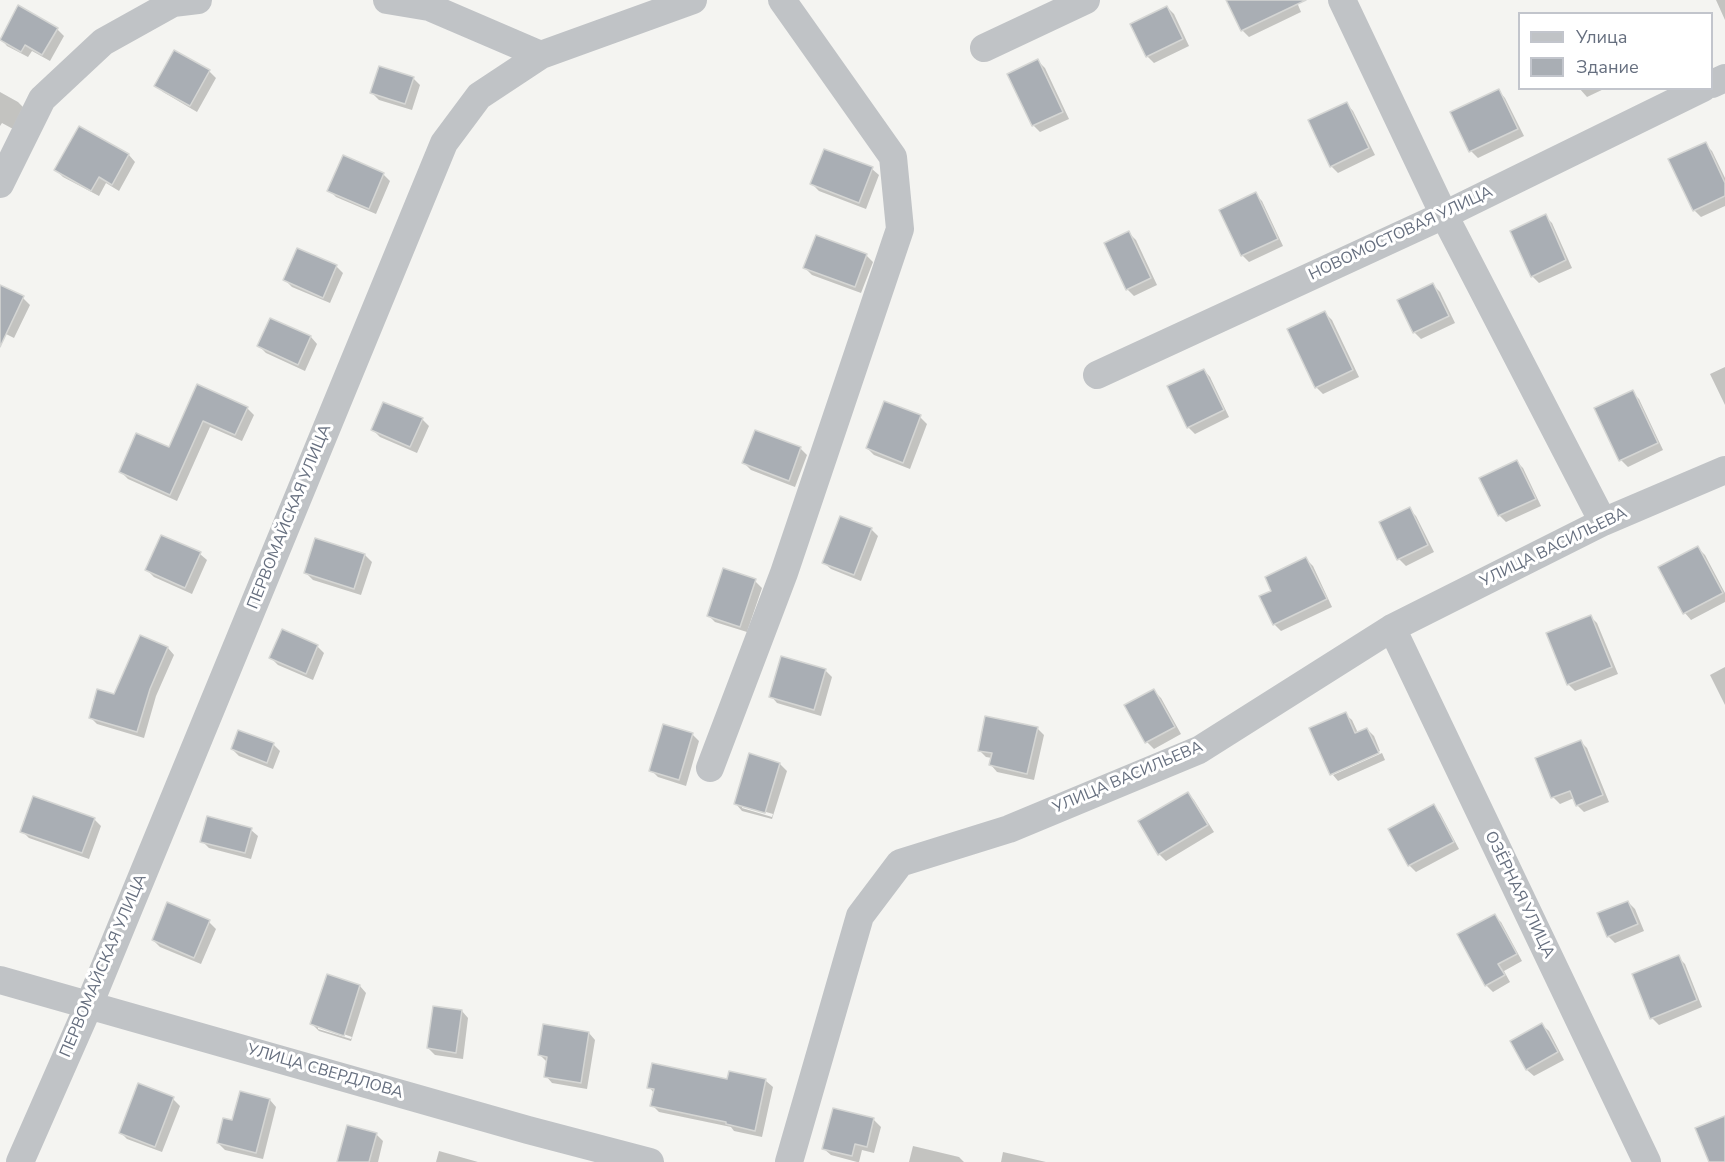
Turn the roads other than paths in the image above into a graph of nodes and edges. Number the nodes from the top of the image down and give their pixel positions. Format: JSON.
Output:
{"nodes":[{"id":1,"x":198,"y":0,"type":"edge"},
{"id":2,"x":387,"y":0,"type":"edge"},
{"id":3,"x":693,"y":0,"type":"edge"},
{"id":4,"x":782,"y":0,"type":"edge"},
{"id":5,"x":1086,"y":0,"type":"edge"},
{"id":6,"x":1342,"y":0,"type":"edge"},
{"id":7,"x":984,"y":48,"type":"dead end"},
{"id":8,"x":541,"y":55,"type":"junction"},
{"id":9,"x":1699,"y":90,"type":"edge"},
{"id":10,"x":0,"y":184,"type":"edge"},
{"id":11,"x":1444,"y":214,"type":"junction"},
{"id":12,"x":1097,"y":375,"type":"dead end"},
{"id":13,"x":1723,"y":475,"type":"edge"},
{"id":14,"x":1603,"y":522,"type":"junction"},
{"id":15,"x":1392,"y":628,"type":"junction"},
{"id":16,"x":710,"y":768,"type":"dead end"},
{"id":17,"x":0,"y":980,"type":"edge"},
{"id":18,"x":89,"y":1005,"type":"junction"},
{"id":19,"x":20,"y":1162,"type":"edge"},
{"id":20,"x":650,"y":1162,"type":"edge"},
{"id":21,"x":789,"y":1162,"type":"edge"},
{"id":22,"x":1647,"y":1162,"type":"edge"}],
"edges":[{"from":1,"to":10,"type":"street"},
{"from":2,"to":8,"type":"street"},
{"from":3,"to":8,"type":"street","name":"ПЕРВОМАЙСКАЯ УЛИЦА"},
{"from":4,"to":16,"type":"street"},
{"from":5,"to":7,"type":"street"},
{"from":6,"to":11,"type":"street"},
{"from":8,"to":18,"type":"street","name":"ПЕРВОМАЙСКАЯ УЛИЦА"},
{"from":9,"to":11,"type":"street","name":"НОВОМОСТОВАЯ УЛИЦА"},
{"from":11,"to":12,"type":"street","name":"НОВОМОСТОВАЯ УЛИЦА"},
{"from":11,"to":14,"type":"street"},
{"from":13,"to":14,"type":"street","name":"УЛИЦА ВАСИЛЬЕВА"},
{"from":14,"to":15,"type":"street","name":"УЛИЦА ВАСИЛЬЕВА"},
{"from":15,"to":21,"type":"street","name":"УЛИЦА ВАСИЛЬЕВА"},
{"from":15,"to":22,"type":"street","name":"ОЗЁРНАЯ УЛИЦА"},
{"from":17,"to":18,"type":"street","name":"УЛИЦА СВЕРДЛОВА"},
{"from":18,"to":19,"type":"street","name":"ПЕРВОМАЙСКАЯ УЛИЦА"},
{"from":18,"to":20,"type":"street","name":"УЛИЦА СВЕРДЛОВА"}]}
